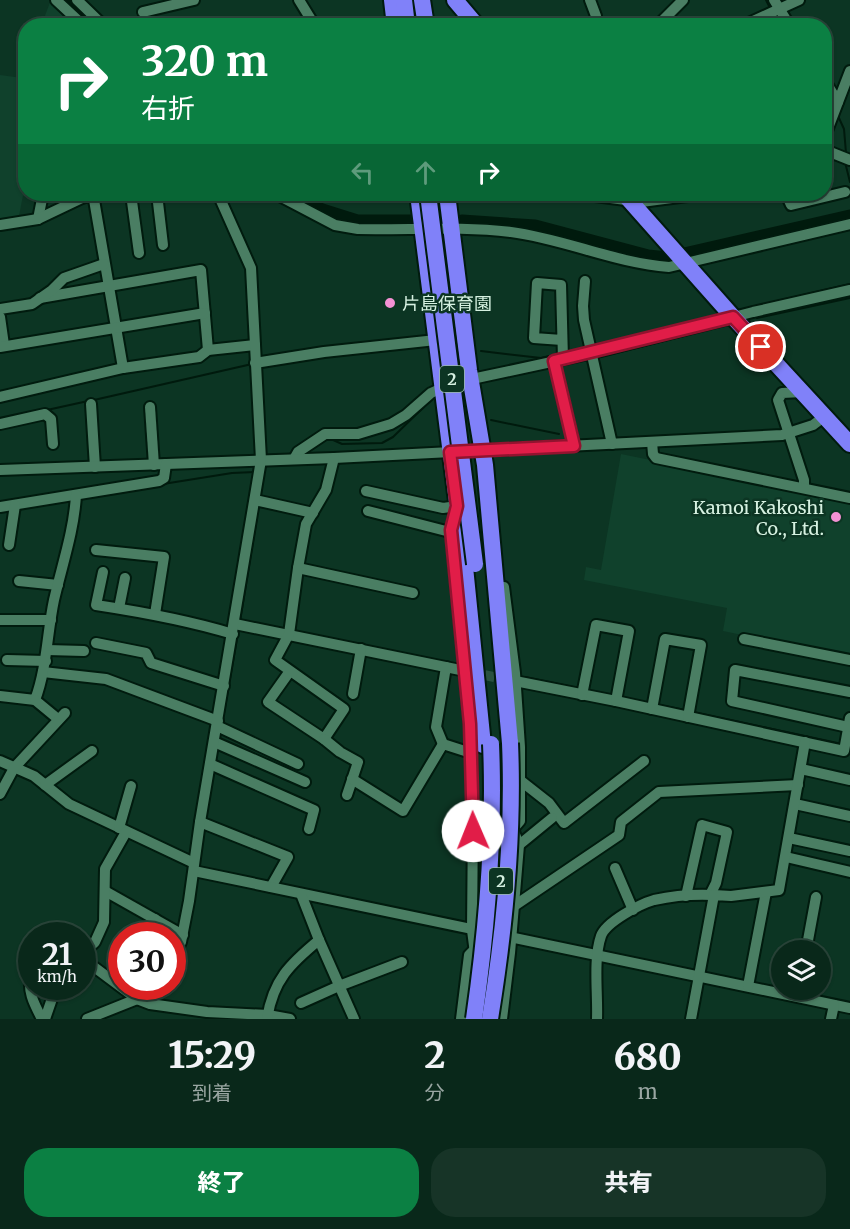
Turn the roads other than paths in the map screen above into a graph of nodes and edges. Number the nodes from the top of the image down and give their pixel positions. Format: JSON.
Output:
{"nodes":[{"id":1,"x":56,"y":0,"type":"edge"},
{"id":2,"x":77,"y":0,"type":"edge"},
{"id":3,"x":194,"y":0,"type":"edge"},
{"id":4,"x":299,"y":0,"type":"edge"},
{"id":5,"x":392,"y":0,"type":"edge"},
{"id":6,"x":404,"y":0,"type":"edge"},
{"id":7,"x":590,"y":0,"type":"edge"},
{"id":8,"x":683,"y":0,"type":"edge"},
{"id":9,"x":799,"y":0,"type":"edge"},
{"id":10,"x":421,"y":1,"type":"edge"},
{"id":11,"x":455,"y":1,"type":"edge"},
{"id":12,"x":775,"y":8,"type":"edge"},
{"id":13,"x":143,"y":12,"type":"dead end"},
{"id":14,"x":596,"y":16,"type":"dead end"},
{"id":15,"x":75,"y":18,"type":"edge"},
{"id":16,"x":96,"y":18,"type":"edge"},
{"id":17,"x":310,"y":18,"type":"edge"},
{"id":18,"x":394,"y":18,"type":"edge"},
{"id":19,"x":406,"y":18,"type":"edge"},
{"id":20,"x":419,"y":18,"type":"edge"},
{"id":21,"x":424,"y":18,"type":"edge"},
{"id":22,"x":470,"y":18,"type":"edge"},
{"id":23,"x":665,"y":18,"type":"edge"},
{"id":24,"x":757,"y":18,"type":"edge"},
{"id":25,"x":850,"y":71,"type":"edge"},
{"id":26,"x":832,"y":98,"type":"edge"},
{"id":27,"x":836,"y":108,"type":"junction"},
{"id":28,"x":832,"y":118,"type":"edge"},
{"id":29,"x":832,"y":153,"type":"edge"},
{"id":30,"x":847,"y":159,"type":"edge"},
{"id":31,"x":845,"y":192,"type":"dead end"},
{"id":32,"x":832,"y":195,"type":"edge"},
{"id":33,"x":42,"y":201,"type":"edge"},
{"id":34,"x":75,"y":201,"type":"edge"},
{"id":35,"x":95,"y":201,"type":"edge"},
{"id":36,"x":132,"y":201,"type":"edge"},
{"id":37,"x":158,"y":201,"type":"edge"},
{"id":38,"x":221,"y":201,"type":"edge"},
{"id":39,"x":289,"y":201,"type":"edge"},
{"id":40,"x":419,"y":201,"type":"edge"},
{"id":41,"x":429,"y":201,"type":"edge"},
{"id":42,"x":440,"y":201,"type":"edge"},
{"id":43,"x":448,"y":201,"type":"edge"},
{"id":44,"x":631,"y":201,"type":"edge"},
{"id":45,"x":789,"y":201,"type":"edge"},
{"id":46,"x":808,"y":201,"type":"edge"},
{"id":47,"x":38,"y":219,"type":"junction"},
{"id":48,"x":850,"y":224,"type":"edge"},
{"id":49,"x":0,"y":225,"type":"edge"},
{"id":50,"x":422,"y":229,"type":"junction"},
{"id":51,"x":452,"y":230,"type":"junction"},
{"id":52,"x":163,"y":245,"type":"dead end"},
{"id":53,"x":139,"y":253,"type":"dead end"},
{"id":54,"x":682,"y":258,"type":"junction"},
{"id":55,"x":104,"y":264,"type":"junction"},
{"id":56,"x":585,"y":281,"type":"dead end"},
{"id":57,"x":108,"y":287,"type":"junction"},
{"id":58,"x":850,"y":290,"type":"edge"},
{"id":59,"x":40,"y":298,"type":"junction"},
{"id":60,"x":0,"y":309,"type":"edge"},
{"id":61,"x":205,"y":313,"type":"junction"},
{"id":62,"x":0,"y":317,"type":"edge"},
{"id":63,"x":733,"y":317,"type":"junction"},
{"id":64,"x":117,"y":328,"type":"junction"},
{"id":65,"x":436,"y":340,"type":"junction"},
{"id":66,"x":562,"y":340,"type":"junction"},
{"id":67,"x":255,"y":345,"type":"junction"},
{"id":68,"x":2,"y":346,"type":"edge"},
{"id":69,"x":208,"y":350,"type":"junction"},
{"id":70,"x":593,"y":353,"type":"junction"},
{"id":71,"x":559,"y":360,"type":"junction"},
{"id":72,"x":255,"y":363,"type":"junction"},
{"id":73,"x":123,"y":368,"type":"junction"},
{"id":74,"x":472,"y":379,"type":"junction"},
{"id":75,"x":442,"y":388,"type":"junction"},
{"id":76,"x":803,"y":393,"type":"junction"},
{"id":77,"x":0,"y":397,"type":"edge"},
{"id":78,"x":90,"y":404,"type":"dead end"},
{"id":79,"x":150,"y":407,"type":"dead end"},
{"id":80,"x":825,"y":416,"type":"junction"},
{"id":81,"x":0,"y":424,"type":"edge"},
{"id":82,"x":789,"y":433,"type":"junction"},
{"id":83,"x":652,"y":442,"type":"junction"},
{"id":84,"x":53,"y":444,"type":"dead end"},
{"id":85,"x":612,"y":444,"type":"junction"},
{"id":86,"x":850,"y":444,"type":"edge"},
{"id":87,"x":574,"y":446,"type":"junction"},
{"id":88,"x":450,"y":452,"type":"junction"},
{"id":89,"x":484,"y":457,"type":"junction"},
{"id":90,"x":334,"y":458,"type":"junction"},
{"id":91,"x":294,"y":459,"type":"junction"},
{"id":92,"x":261,"y":460,"type":"junction"},
{"id":93,"x":166,"y":464,"type":"junction"},
{"id":94,"x":154,"y":465,"type":"junction"},
{"id":95,"x":95,"y":467,"type":"junction"},
{"id":96,"x":0,"y":470,"type":"edge"},
{"id":97,"x":804,"y":485,"type":"junction"},
{"id":98,"x":366,"y":491,"type":"dead end"},
{"id":99,"x":76,"y":497,"type":"junction"},
{"id":100,"x":850,"y":498,"type":"edge"},
{"id":101,"x":258,"y":501,"type":"junction"},
{"id":102,"x":457,"y":506,"type":"junction"},
{"id":103,"x":0,"y":507,"type":"edge"},
{"id":104,"x":15,"y":507,"type":"junction"},
{"id":105,"x":368,"y":511,"type":"dead end"},
{"id":106,"x":313,"y":513,"type":"junction"},
{"id":107,"x":451,"y":530,"type":"junction"},
{"id":108,"x":9,"y":545,"type":"dead end"},
{"id":109,"x":96,"y":550,"type":"dead end"},
{"id":110,"x":480,"y":563,"type":"junction"},
{"id":111,"x":298,"y":568,"type":"junction"},
{"id":112,"x":103,"y":572,"type":"dead end"},
{"id":113,"x":125,"y":578,"type":"dead end"},
{"id":114,"x":19,"y":581,"type":"dead end"},
{"id":115,"x":58,"y":585,"type":"junction"},
{"id":116,"x":413,"y":592,"type":"dead end"},
{"id":117,"x":118,"y":608,"type":"junction"},
{"id":118,"x":155,"y":614,"type":"junction"},
{"id":119,"x":0,"y":620,"type":"edge"},
{"id":120,"x":51,"y":620,"type":"junction"},
{"id":121,"x":236,"y":627,"type":"junction"},
{"id":122,"x":289,"y":634,"type":"junction"},
{"id":123,"x":744,"y":639,"type":"dead end"},
{"id":124,"x":96,"y":643,"type":"dead end"},
{"id":125,"x":361,"y":649,"type":"junction"},
{"id":126,"x":84,"y":651,"type":"dead end"},
{"id":127,"x":7,"y":660,"type":"dead end"},
{"id":128,"x":850,"y":660,"type":"edge"},
{"id":129,"x":45,"y":661,"type":"junction"},
{"id":130,"x":446,"y":667,"type":"junction"},
{"id":131,"x":290,"y":670,"type":"junction"},
{"id":132,"x":467,"y":671,"type":"junction"},
{"id":133,"x":513,"y":681,"type":"junction"},
{"id":134,"x":224,"y":686,"type":"junction"},
{"id":135,"x":850,"y":692,"type":"edge"},
{"id":136,"x":353,"y":694,"type":"dead end"},
{"id":137,"x":582,"y":694,"type":"junction"},
{"id":138,"x":0,"y":696,"type":"edge"},
{"id":139,"x":35,"y":700,"type":"junction"},
{"id":140,"x":616,"y":701,"type":"junction"},
{"id":141,"x":652,"y":709,"type":"junction"},
{"id":142,"x":688,"y":717,"type":"junction"},
{"id":143,"x":849,"y":722,"type":"edge"},
{"id":144,"x":219,"y":726,"type":"junction"},
{"id":145,"x":324,"y":739,"type":"junction"},
{"id":146,"x":805,"y":742,"type":"junction"},
{"id":147,"x":217,"y":744,"type":"junction"},
{"id":148,"x":443,"y":744,"type":"junction"},
{"id":149,"x":491,"y":746,"type":"junction"},
{"id":150,"x":92,"y":751,"type":"dead end"},
{"id":151,"x":0,"y":761,"type":"edge"},
{"id":152,"x":644,"y":761,"type":"dead end"},
{"id":153,"x":298,"y":764,"type":"dead end"},
{"id":154,"x":213,"y":766,"type":"junction"},
{"id":155,"x":14,"y":768,"type":"junction"},
{"id":156,"x":801,"y":769,"type":"junction"},
{"id":157,"x":352,"y":779,"type":"junction"},
{"id":158,"x":850,"y":780,"type":"edge"},
{"id":159,"x":521,"y":781,"type":"junction"},
{"id":160,"x":305,"y":782,"type":"dead end"},
{"id":161,"x":798,"y":784,"type":"junction"},
{"id":162,"x":45,"y":785,"type":"junction"},
{"id":163,"x":131,"y":786,"type":"dead end"},
{"id":164,"x":0,"y":794,"type":"edge"},
{"id":165,"x":347,"y":795,"type":"dead end"},
{"id":166,"x":795,"y":804,"type":"junction"},
{"id":167,"x":850,"y":816,"type":"edge"},
{"id":168,"x":552,"y":818,"type":"dead end"},
{"id":169,"x":204,"y":823,"type":"junction"},
{"id":170,"x":513,"y":829,"type":"junction"},
{"id":171,"x":123,"y":830,"type":"junction"},
{"id":172,"x":309,"y":830,"type":"dead end"},
{"id":173,"x":789,"y":838,"type":"junction"},
{"id":174,"x":473,"y":843,"type":"junction"},
{"id":175,"x":519,"y":845,"type":"junction"},
{"id":176,"x":850,"y":851,"type":"edge"},
{"id":177,"x":786,"y":857,"type":"junction"},
{"id":178,"x":615,"y":868,"type":"dead end"},
{"id":179,"x":195,"y":869,"type":"junction"},
{"id":180,"x":850,"y":872,"type":"edge"},
{"id":181,"x":271,"y":887,"type":"junction"},
{"id":182,"x":105,"y":891,"type":"junction"},
{"id":183,"x":766,"y":892,"type":"junction"},
{"id":184,"x":301,"y":894,"type":"junction"},
{"id":185,"x":712,"y":895,"type":"junction"},
{"id":186,"x":686,"y":896,"type":"junction"},
{"id":187,"x":816,"y":897,"type":"dead end"},
{"id":188,"x":514,"y":906,"type":"junction"},
{"id":189,"x":633,"y":910,"type":"junction"},
{"id":190,"x":155,"y":919,"type":"junction"},
{"id":191,"x":153,"y":922,"type":"edge"},
{"id":192,"x":160,"y":922,"type":"edge"},
{"id":193,"x":185,"y":922,"type":"edge"},
{"id":194,"x":472,"y":930,"type":"junction"},
{"id":195,"x":512,"y":938,"type":"junction"},
{"id":196,"x":96,"y":940,"type":"edge"},
{"id":197,"x":319,"y":940,"type":"junction"},
{"id":198,"x":808,"y":940,"type":"edge"},
{"id":199,"x":475,"y":949,"type":"junction"},
{"id":200,"x":597,"y":955,"type":"junction"},
{"id":201,"x":402,"y":962,"type":"dead end"},
{"id":202,"x":96,"y":967,"type":"edge"},
{"id":203,"x":699,"y":975,"type":"junction"},
{"id":204,"x":108,"y":976,"type":"edge"},
{"id":205,"x":339,"y":986,"type":"junction"},
{"id":206,"x":748,"y":986,"type":"junction"},
{"id":207,"x":771,"y":989,"type":"edge"},
{"id":208,"x":34,"y":1000,"type":"edge"},
{"id":209,"x":51,"y":1000,"type":"edge"},
{"id":210,"x":134,"y":1000,"type":"edge"},
{"id":211,"x":140,"y":1000,"type":"edge"},
{"id":212,"x":819,"y":1000,"type":"edge"},
{"id":213,"x":301,"y":1003,"type":"dead end"},
{"id":214,"x":834,"y":1005,"type":"junction"},
{"id":215,"x":850,"y":1008,"type":"edge"},
{"id":216,"x":267,"y":1017,"type":"edge"},
{"id":217,"x":43,"y":1019,"type":"edge"},
{"id":218,"x":87,"y":1019,"type":"edge"},
{"id":219,"x":290,"y":1019,"type":"edge"},
{"id":220,"x":354,"y":1019,"type":"edge"},
{"id":221,"x":461,"y":1019,"type":"edge"},
{"id":222,"x":474,"y":1019,"type":"edge"},
{"id":223,"x":479,"y":1019,"type":"edge"},
{"id":224,"x":488,"y":1019,"type":"edge"},
{"id":225,"x":502,"y":1019,"type":"edge"},
{"id":226,"x":597,"y":1019,"type":"edge"},
{"id":227,"x":691,"y":1019,"type":"edge"},
{"id":228,"x":831,"y":1019,"type":"edge"}],
"edges":[{"from":1,"to":15,"type":"street"},
{"from":2,"to":16,"type":"street"},
{"from":3,"to":13,"type":"street"},
{"from":4,"to":17,"type":"street"},
{"from":5,"to":18,"type":"highway"},
{"from":6,"to":19,"type":"highway"},
{"from":7,"to":14,"type":"street"},
{"from":8,"to":23,"type":"street"},
{"from":9,"to":12,"type":"street"},
{"from":10,"to":20,"type":"highway"},
{"from":10,"to":21,"type":"highway"},
{"from":11,"to":22,"type":"highway"},
{"from":12,"to":24,"type":"street"},
{"from":25,"to":27,"type":"street"},
{"from":26,"to":27,"type":"street"},
{"from":27,"to":28,"type":"street"},
{"from":29,"to":30,"type":"street"},
{"from":31,"to":32,"type":"street"},
{"from":33,"to":47,"type":"street"},
{"from":34,"to":47,"type":"street"},
{"from":35,"to":55,"type":"street"},
{"from":36,"to":53,"type":"street"},
{"from":37,"to":52,"type":"street"},
{"from":38,"to":67,"type":"street"},
{"from":39,"to":50,"type":"street"},
{"from":40,"to":50,"type":"highway"},
{"from":41,"to":110,"type":"highway","number":"2","bridge":true},
{"from":42,"to":110,"type":"highway","number":"2"},
{"from":43,"to":51,"type":"highway"},
{"from":44,"to":54,"type":"highway"},
{"from":45,"to":46,"type":"street"},
{"from":47,"to":49,"type":"street"},
{"from":48,"to":54,"type":"street"},
{"from":50,"to":51,"type":"street"},
{"from":50,"to":65,"type":"highway"},
{"from":51,"to":54,"type":"street"},
{"from":51,"to":74,"type":"highway"},
{"from":54,"to":63,"type":"highway"},
{"from":55,"to":57,"type":"street"},
{"from":55,"to":59,"type":"street"},
{"from":56,"to":70,"type":"street"},
{"from":57,"to":59,"type":"street"},
{"from":57,"to":61,"type":"street"},
{"from":57,"to":64,"type":"street"},
{"from":58,"to":63,"type":"street"},
{"from":59,"to":60,"type":"street"},
{"from":61,"to":64,"type":"street"},
{"from":61,"to":69,"type":"street"},
{"from":62,"to":68,"type":"street"},
{"from":63,"to":70,"type":"street"},
{"from":63,"to":76,"type":"highway"},
{"from":64,"to":68,"type":"street"},
{"from":64,"to":73,"type":"street"},
{"from":65,"to":72,"type":"street"},
{"from":65,"to":75,"type":"highway"},
{"from":66,"to":66,"type":"street"},
{"from":66,"to":71,"type":"street"},
{"from":67,"to":69,"type":"street"},
{"from":67,"to":72,"type":"street"},
{"from":69,"to":73,"type":"street"},
{"from":70,"to":71,"type":"street"},
{"from":70,"to":85,"type":"street"},
{"from":71,"to":74,"type":"street"},
{"from":71,"to":87,"type":"street"},
{"from":72,"to":92,"type":"street"},
{"from":73,"to":77,"type":"street"},
{"from":74,"to":89,"type":"highway"},
{"from":75,"to":88,"type":"highway"},
{"from":75,"to":91,"type":"street"},
{"from":76,"to":80,"type":"highway"},
{"from":76,"to":82,"type":"street"},
{"from":78,"to":95,"type":"street"},
{"from":79,"to":94,"type":"street"},
{"from":80,"to":82,"type":"street"},
{"from":80,"to":86,"type":"highway"},
{"from":81,"to":84,"type":"street"},
{"from":82,"to":83,"type":"street"},
{"from":82,"to":97,"type":"street"},
{"from":83,"to":85,"type":"street"},
{"from":83,"to":97,"type":"street"},
{"from":85,"to":87,"type":"street"},
{"from":87,"to":89,"type":"street"},
{"from":88,"to":89,"type":"street"},
{"from":88,"to":90,"type":"street"},
{"from":88,"to":102,"type":"highway"},
{"from":89,"to":133,"type":"street"},
{"from":89,"to":149,"type":"highway"},
{"from":90,"to":91,"type":"street"},
{"from":90,"to":106,"type":"street"},
{"from":91,"to":92,"type":"street"},
{"from":92,"to":93,"type":"street"},
{"from":92,"to":101,"type":"street"},
{"from":93,"to":94,"type":"street"},
{"from":93,"to":99,"type":"street"},
{"from":94,"to":95,"type":"street"},
{"from":95,"to":96,"type":"street"},
{"from":97,"to":100,"type":"street"},
{"from":98,"to":102,"type":"street"},
{"from":99,"to":104,"type":"street"},
{"from":99,"to":115,"type":"street"},
{"from":101,"to":106,"type":"street"},
{"from":101,"to":121,"type":"street"},
{"from":102,"to":107,"type":"street"},
{"from":102,"to":149,"type":"highway"},
{"from":103,"to":104,"type":"street"},
{"from":104,"to":108,"type":"street"},
{"from":105,"to":107,"type":"street"},
{"from":106,"to":111,"type":"street"},
{"from":107,"to":132,"type":"street"},
{"from":109,"to":118,"type":"street"},
{"from":110,"to":149,"type":"highway","number":"2"},
{"from":111,"to":116,"type":"street"},
{"from":111,"to":122,"type":"street"},
{"from":112,"to":117,"type":"street"},
{"from":113,"to":117,"type":"street"},
{"from":114,"to":115,"type":"street"},
{"from":115,"to":120,"type":"street"},
{"from":117,"to":118,"type":"street"},
{"from":118,"to":121,"type":"street"},
{"from":119,"to":120,"type":"street"},
{"from":120,"to":129,"type":"street"},
{"from":121,"to":122,"type":"street"},
{"from":121,"to":134,"type":"street"},
{"from":122,"to":125,"type":"street"},
{"from":122,"to":131,"type":"street"},
{"from":123,"to":128,"type":"street"},
{"from":124,"to":134,"type":"street"},
{"from":125,"to":130,"type":"street"},
{"from":125,"to":136,"type":"street"},
{"from":126,"to":129,"type":"street"},
{"from":127,"to":129,"type":"street"},
{"from":129,"to":139,"type":"street"},
{"from":129,"to":144,"type":"street"},
{"from":130,"to":132,"type":"street"},
{"from":130,"to":148,"type":"street"},
{"from":131,"to":145,"type":"street"},
{"from":131,"to":145,"type":"street"},
{"from":132,"to":149,"type":"street"},
{"from":133,"to":137,"type":"street"},
{"from":133,"to":159,"type":"street"},
{"from":134,"to":144,"type":"street"},
{"from":135,"to":143,"type":"street"},
{"from":137,"to":140,"type":"street"},
{"from":137,"to":140,"type":"street"},
{"from":138,"to":139,"type":"street"},
{"from":139,"to":155,"type":"street"},
{"from":140,"to":141,"type":"street"},
{"from":141,"to":142,"type":"street"},
{"from":141,"to":142,"type":"street"},
{"from":142,"to":146,"type":"street"},
{"from":143,"to":146,"type":"street"},
{"from":144,"to":147,"type":"street"},
{"from":144,"to":153,"type":"street"},
{"from":145,"to":157,"type":"street"},
{"from":146,"to":156,"type":"street"},
{"from":147,"to":154,"type":"street"},
{"from":147,"to":160,"type":"street"},
{"from":148,"to":149,"type":"street"},
{"from":148,"to":157,"type":"street"},
{"from":149,"to":174,"type":"street"},
{"from":149,"to":222,"type":"highway","number":"2","bridge":true},
{"from":149,"to":224,"type":"highway","number":"2","bridge":true},
{"from":150,"to":162,"type":"street"},
{"from":151,"to":155,"type":"street"},
{"from":152,"to":159,"type":"street"},
{"from":154,"to":169,"type":"street"},
{"from":154,"to":172,"type":"street"},
{"from":155,"to":162,"type":"street"},
{"from":155,"to":164,"type":"street"},
{"from":156,"to":158,"type":"street"},
{"from":156,"to":161,"type":"street"},
{"from":157,"to":165,"type":"street"},
{"from":159,"to":170,"type":"street"},
{"from":161,"to":166,"type":"street"},
{"from":161,"to":188,"type":"street"},
{"from":162,"to":171,"type":"street"},
{"from":163,"to":171,"type":"street"},
{"from":166,"to":167,"type":"street"},
{"from":166,"to":173,"type":"street"},
{"from":168,"to":175,"type":"street"},
{"from":169,"to":179,"type":"street"},
{"from":169,"to":181,"type":"street"},
{"from":170,"to":174,"type":"street"},
{"from":170,"to":175,"type":"street"},
{"from":171,"to":179,"type":"street"},
{"from":171,"to":182,"type":"street"},
{"from":173,"to":176,"type":"street"},
{"from":173,"to":177,"type":"street"},
{"from":174,"to":194,"type":"street"},
{"from":175,"to":188,"type":"street"},
{"from":177,"to":180,"type":"street"},
{"from":177,"to":183,"type":"street"},
{"from":178,"to":189,"type":"street"},
{"from":179,"to":181,"type":"street"},
{"from":179,"to":193,"type":"street"},
{"from":181,"to":184,"type":"street"},
{"from":182,"to":190,"type":"street"},
{"from":182,"to":196,"type":"street"},
{"from":183,"to":185,"type":"street"},
{"from":183,"to":206,"type":"street"},
{"from":184,"to":194,"type":"street"},
{"from":184,"to":197,"type":"street"},
{"from":185,"to":186,"type":"street"},
{"from":185,"to":186,"type":"street"},
{"from":185,"to":203,"type":"street"},
{"from":186,"to":189,"type":"street"},
{"from":187,"to":198,"type":"street"},
{"from":188,"to":195,"type":"street"},
{"from":189,"to":200,"type":"street"},
{"from":190,"to":191,"type":"street"},
{"from":190,"to":192,"type":"street"},
{"from":194,"to":195,"type":"street"},
{"from":194,"to":199,"type":"street"},
{"from":195,"to":200,"type":"street"},
{"from":195,"to":225,"type":"street"},
{"from":197,"to":205,"type":"street"},
{"from":197,"to":216,"type":"street"},
{"from":199,"to":221,"type":"street"},
{"from":199,"to":223,"type":"street"},
{"from":200,"to":203,"type":"street"},
{"from":200,"to":226,"type":"street"},
{"from":201,"to":205,"type":"street"},
{"from":202,"to":204,"type":"street"},
{"from":203,"to":206,"type":"street"},
{"from":203,"to":227,"type":"street"},
{"from":205,"to":213,"type":"street"},
{"from":205,"to":220,"type":"street"},
{"from":206,"to":207,"type":"street"},
{"from":208,"to":217,"type":"street"},
{"from":209,"to":217,"type":"street"},
{"from":210,"to":218,"type":"street"},
{"from":211,"to":216,"type":"street"},
{"from":212,"to":214,"type":"street"},
{"from":214,"to":215,"type":"street"},
{"from":214,"to":228,"type":"street"},
{"from":216,"to":219,"type":"street"}]}
